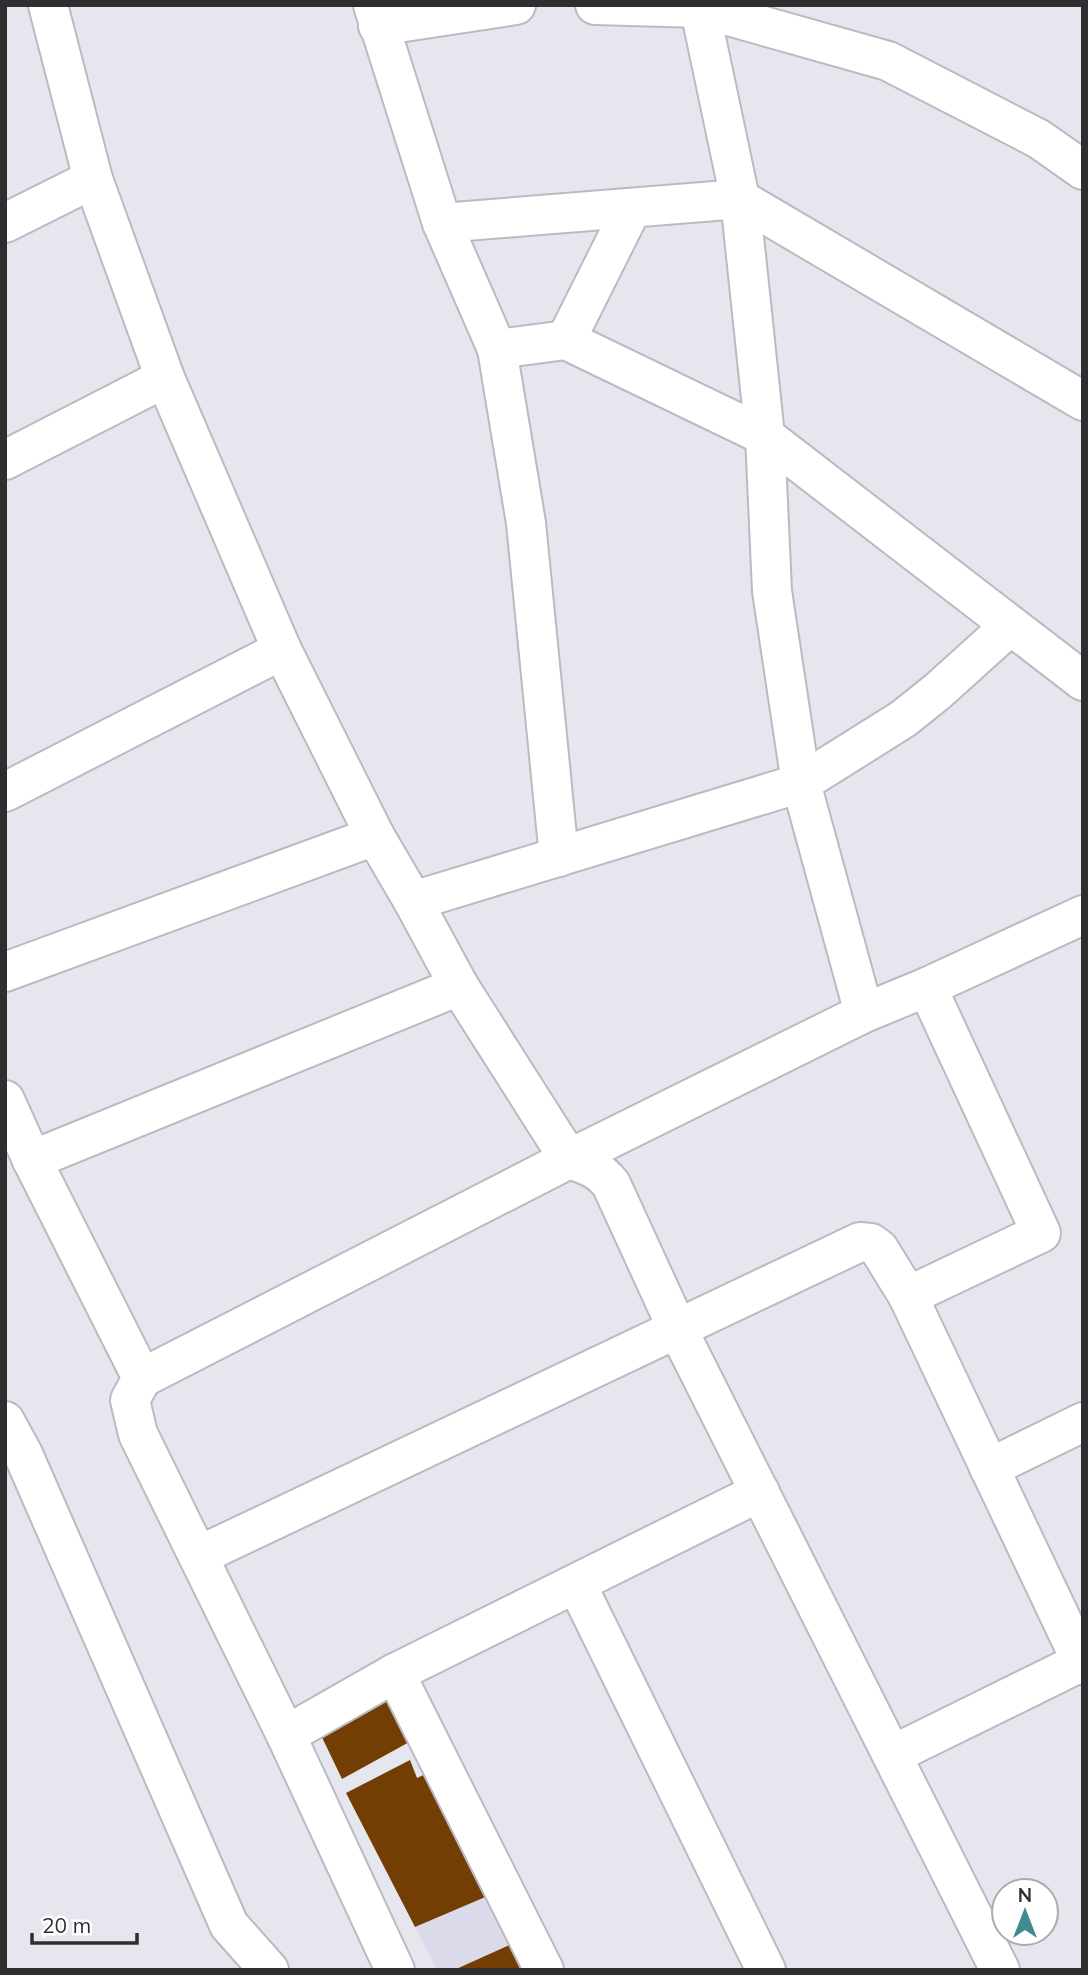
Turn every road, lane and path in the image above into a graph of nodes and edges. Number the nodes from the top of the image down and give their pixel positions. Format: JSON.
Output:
{"nodes":[{"id":1,"x":48,"y":5,"type":"edge"},
{"id":2,"x":516,"y":5,"type":"edge"},
{"id":3,"x":595,"y":5,"type":"edge"},
{"id":4,"x":700,"y":7,"type":"edge"},
{"id":5,"x":376,"y":16,"type":"edge"},
{"id":6,"x":1083,"y":170,"type":"edge"},
{"id":7,"x":93,"y":179,"type":"junction"},
{"id":8,"x":740,"y":199,"type":"junction"},
{"id":9,"x":632,"y":208,"type":"junction"},
{"id":10,"x":5,"y":223,"type":"edge"},
{"id":11,"x":442,"y":223,"type":"junction"},
{"id":12,"x":566,"y":340,"type":"junction"},
{"id":13,"x":497,"y":349,"type":"junction"},
{"id":14,"x":165,"y":378,"type":"junction"},
{"id":15,"x":1083,"y":401,"type":"edge"},
{"id":16,"x":765,"y":436,"type":"junction"},
{"id":17,"x":5,"y":460,"type":"edge"},
{"id":18,"x":1010,"y":626,"type":"junction"},
{"id":19,"x":282,"y":650,"type":"junction"},
{"id":20,"x":1083,"y":681,"type":"edge"},
{"id":21,"x":802,"y":783,"type":"junction"},
{"id":22,"x":5,"y":792,"type":"edge"},
{"id":23,"x":374,"y":836,"type":"junction"},
{"id":24,"x":559,"y":857,"type":"junction"},
{"id":25,"x":413,"y":901,"type":"junction"},
{"id":26,"x":1083,"y":915,"type":"edge"},
{"id":27,"x":5,"y":972,"type":"edge"},
{"id":28,"x":459,"y":986,"type":"junction"},
{"id":29,"x":927,"y":987,"type":"junction"},
{"id":30,"x":864,"y":1013,"type":"junction"},
{"id":31,"x":5,"y":1100,"type":"edge"},
{"id":32,"x":569,"y":1158,"type":"junction"},
{"id":33,"x":32,"y":1160,"type":"junction"},
{"id":34,"x":908,"y":1296,"type":"junction"},
{"id":35,"x":677,"y":1328,"type":"junction"},
{"id":36,"x":142,"y":1378,"type":"junction"},
{"id":37,"x":5,"y":1421,"type":"edge"},
{"id":38,"x":1083,"y":1422,"type":"edge"},
{"id":39,"x":14,"y":1454,"type":"edge"},
{"id":40,"x":989,"y":1468,"type":"junction"},
{"id":41,"x":760,"y":1492,"type":"junction"},
{"id":42,"x":198,"y":1556,"type":"junction"},
{"id":43,"x":576,"y":1585,"type":"junction"},
{"id":44,"x":1082,"y":1663,"type":"edge"},
{"id":45,"x":395,"y":1673,"type":"junction"},
{"id":46,"x":286,"y":1735,"type":"junction"},
{"id":47,"x":892,"y":1755,"type":"junction"},
{"id":48,"x":269,"y":1970,"type":"edge"},
{"id":49,"x":395,"y":1970,"type":"edge"},
{"id":50,"x":544,"y":1970,"type":"edge"},
{"id":51,"x":766,"y":1970,"type":"edge"},
{"id":52,"x":1000,"y":1970,"type":"edge"}],
"edges":[{"from":1,"to":7,"type":"street"},
{"from":2,"to":5,"type":"street"},
{"from":3,"to":4,"type":"street"},
{"from":4,"to":6,"type":"street"},
{"from":4,"to":8,"type":"street"},
{"from":5,"to":11,"type":"street"},
{"from":7,"to":10,"type":"street"},
{"from":7,"to":14,"type":"street"},
{"from":8,"to":9,"type":"street"},
{"from":8,"to":15,"type":"street"},
{"from":8,"to":16,"type":"street"},
{"from":9,"to":11,"type":"street"},
{"from":9,"to":12,"type":"street"},
{"from":11,"to":13,"type":"street"},
{"from":12,"to":13,"type":"street"},
{"from":12,"to":16,"type":"street"},
{"from":13,"to":24,"type":"street"},
{"from":14,"to":17,"type":"street"},
{"from":14,"to":19,"type":"street"},
{"from":16,"to":18,"type":"street"},
{"from":16,"to":21,"type":"street"},
{"from":18,"to":20,"type":"street"},
{"from":18,"to":21,"type":"street"},
{"from":19,"to":22,"type":"street"},
{"from":19,"to":23,"type":"street"},
{"from":21,"to":24,"type":"street"},
{"from":21,"to":30,"type":"street"},
{"from":23,"to":25,"type":"street"},
{"from":23,"to":27,"type":"street"},
{"from":24,"to":25,"type":"street"},
{"from":25,"to":28,"type":"street"},
{"from":26,"to":29,"type":"street"},
{"from":28,"to":32,"type":"street"},
{"from":28,"to":33,"type":"street"},
{"from":29,"to":30,"type":"street"},
{"from":29,"to":34,"type":"street"},
{"from":30,"to":32,"type":"street"},
{"from":31,"to":33,"type":"street"},
{"from":32,"to":35,"type":"street"},
{"from":32,"to":36,"type":"street"},
{"from":33,"to":36,"type":"street"},
{"from":34,"to":35,"type":"street"},
{"from":34,"to":40,"type":"street"},
{"from":35,"to":41,"type":"street"},
{"from":35,"to":42,"type":"street"},
{"from":36,"to":42,"type":"street"},
{"from":37,"to":39,"type":"street"},
{"from":38,"to":40,"type":"street"},
{"from":39,"to":48,"type":"street"},
{"from":40,"to":44,"type":"street"},
{"from":41,"to":43,"type":"street"},
{"from":41,"to":47,"type":"street"},
{"from":42,"to":46,"type":"street"},
{"from":43,"to":45,"type":"street"},
{"from":43,"to":51,"type":"street"},
{"from":44,"to":47,"type":"street"},
{"from":45,"to":46,"type":"street"},
{"from":45,"to":50,"type":"street"},
{"from":46,"to":49,"type":"street"},
{"from":47,"to":52,"type":"street"}]}
